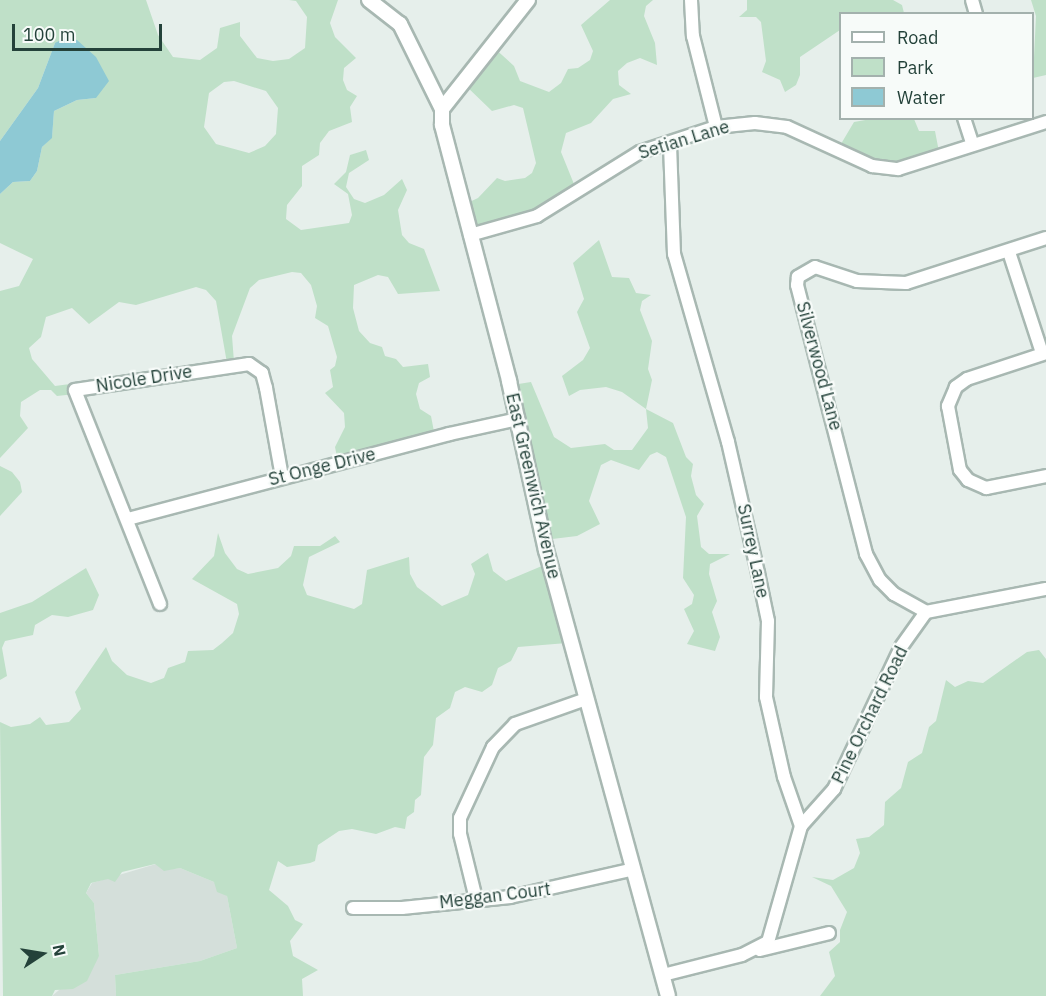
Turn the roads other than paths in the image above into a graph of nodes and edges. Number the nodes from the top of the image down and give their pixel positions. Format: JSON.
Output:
{"nodes":[{"id":1,"x":369,"y":0,"type":"edge"},
{"id":2,"x":528,"y":0,"type":"edge"},
{"id":3,"x":691,"y":0,"type":"edge"},
{"id":4,"x":442,"y":109,"type":"junction"},
{"id":5,"x":965,"y":120,"type":"edge"},
{"id":6,"x":1046,"y":122,"type":"edge"},
{"id":7,"x":716,"y":127,"type":"junction"},
{"id":8,"x":670,"y":145,"type":"junction"},
{"id":9,"x":973,"y":145,"type":"junction"},
{"id":10,"x":470,"y":235,"type":"junction"},
{"id":11,"x":1046,"y":238,"type":"edge"},
{"id":12,"x":1009,"y":252,"type":"junction"},
{"id":13,"x":1044,"y":353,"type":"edge"},
{"id":14,"x":518,"y":419,"type":"junction"},
{"id":15,"x":1046,"y":476,"type":"edge"},
{"id":16,"x":282,"y":477,"type":"junction"},
{"id":17,"x":128,"y":519,"type":"junction"},
{"id":18,"x":1046,"y":588,"type":"edge"},
{"id":19,"x":160,"y":604,"type":"dead end"},
{"id":20,"x":926,"y":612,"type":"junction"},
{"id":21,"x":586,"y":699,"type":"junction"},
{"id":22,"x":801,"y":826,"type":"junction"},
{"id":23,"x":634,"y":869,"type":"junction"},
{"id":24,"x":476,"y":899,"type":"junction"},
{"id":25,"x":353,"y":908,"type":"dead end"},
{"id":26,"x":829,"y":933,"type":"dead end"},
{"id":27,"x":758,"y":951,"type":"junction"},
{"id":28,"x":663,"y":975,"type":"junction"},
{"id":29,"x":668,"y":996,"type":"edge"}],
"edges":[{"from":1,"to":4,"type":"street","name":"East Greenwich Avenue"},
{"from":2,"to":4,"type":"street"},
{"from":3,"to":7,"type":"street"},
{"from":4,"to":10,"type":"street","name":"East Greenwich Avenue"},
{"from":5,"to":9,"type":"street"},
{"from":6,"to":9,"type":"street","name":"Setian Lane"},
{"from":7,"to":8,"type":"street","name":"Setian Lane"},
{"from":7,"to":9,"type":"street","name":"Setian Lane"},
{"from":8,"to":10,"type":"street","name":"Setian Lane"},
{"from":8,"to":22,"type":"street","name":"Surrey Lane"},
{"from":10,"to":14,"type":"street","name":"East Greenwich Avenue"},
{"from":11,"to":12,"type":"street","name":"Silverwood Lane"},
{"from":12,"to":13,"type":"street"},
{"from":12,"to":20,"type":"street","name":"Silverwood Lane"},
{"from":13,"to":15,"type":"street"},
{"from":14,"to":16,"type":"street","name":"St Onge Drive"},
{"from":14,"to":21,"type":"street","name":"East Greenwich Avenue"},
{"from":16,"to":17,"type":"street","name":"St Onge Drive"},
{"from":16,"to":17,"type":"street","name":"Nicole Drive"},
{"from":17,"to":19,"type":"street","name":"Nicole Drive"},
{"from":18,"to":20,"type":"street"},
{"from":20,"to":22,"type":"street","name":"Pine Orchard Road"},
{"from":21,"to":23,"type":"street","name":"East Greenwich Avenue"},
{"from":21,"to":24,"type":"street"},
{"from":22,"to":27,"type":"street"},
{"from":23,"to":24,"type":"street","name":"Meggan Court"},
{"from":23,"to":28,"type":"street","name":"East Greenwich Avenue"},
{"from":24,"to":25,"type":"street","name":"Meggan Court"},
{"from":26,"to":27,"type":"street"},
{"from":27,"to":28,"type":"street"},
{"from":28,"to":29,"type":"street","name":"East Greenwich Avenue"}]}
